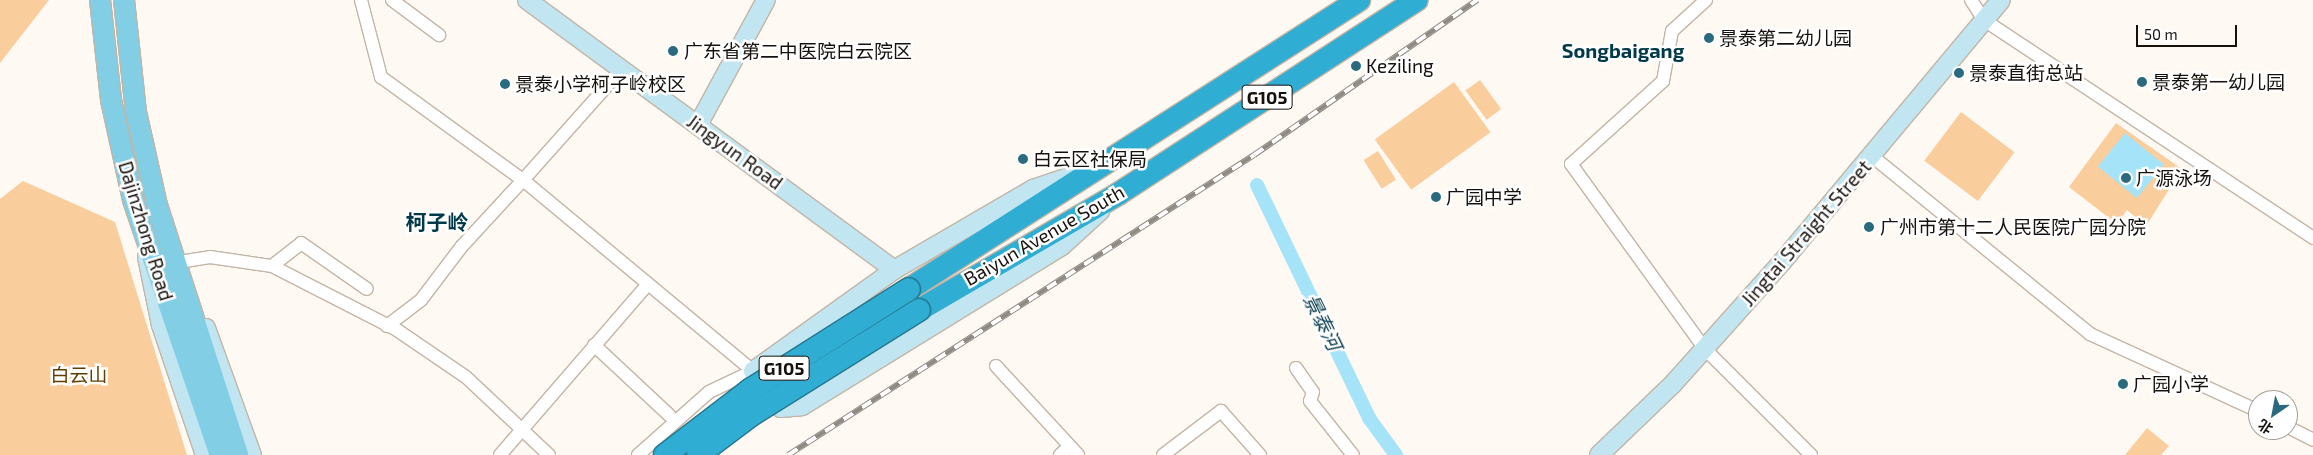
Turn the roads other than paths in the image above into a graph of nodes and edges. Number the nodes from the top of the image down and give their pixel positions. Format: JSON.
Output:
{"nodes":[{"id":1,"x":100,"y":0,"type":"edge"},
{"id":2,"x":124,"y":0,"type":"edge"},
{"id":3,"x":361,"y":0,"type":"edge"},
{"id":4,"x":392,"y":0,"type":"edge"},
{"id":5,"x":527,"y":0,"type":"edge"},
{"id":6,"x":766,"y":0,"type":"edge"},
{"id":7,"x":1359,"y":0,"type":"edge"},
{"id":8,"x":1417,"y":0,"type":"edge"},
{"id":9,"x":1706,"y":0,"type":"edge"},
{"id":10,"x":1971,"y":0,"type":"edge"},
{"id":11,"x":2001,"y":0,"type":"edge"},
{"id":12,"x":1984,"y":20,"type":"junction"},
{"id":13,"x":439,"y":34,"type":"dead end"},
{"id":14,"x":622,"y":69,"type":"junction"},
{"id":15,"x":698,"y":125,"type":"junction"},
{"id":16,"x":1872,"y":156,"type":"junction"},
{"id":17,"x":1098,"y":167,"type":"junction"},
{"id":18,"x":523,"y":180,"type":"junction"},
{"id":19,"x":1118,"y":194,"type":"junction"},
{"id":20,"x":2313,"y":238,"type":"edge"},
{"id":21,"x":166,"y":240,"type":"junction"},
{"id":22,"x":146,"y":242,"type":"junction"},
{"id":23,"x":179,"y":262,"type":"junction"},
{"id":24,"x":272,"y":266,"type":"junction"},
{"id":25,"x":894,"y":270,"type":"junction"},
{"id":26,"x":648,"y":284,"type":"junction"},
{"id":27,"x":367,"y":289,"type":"dead end"},
{"id":28,"x":387,"y":326,"type":"junction"},
{"id":29,"x":594,"y":344,"type":"junction"},
{"id":30,"x":1705,"y":349,"type":"junction"},
{"id":31,"x":996,"y":366,"type":"dead end"},
{"id":32,"x":1296,"y":368,"type":"dead end"},
{"id":33,"x":752,"y":372,"type":"junction"},
{"id":34,"x":2248,"y":406,"type":"edge"},
{"id":35,"x":670,"y":420,"type":"junction"},
{"id":36,"x":522,"y":430,"type":"junction"},
{"id":37,"x":2298,"y":432,"type":"edge"},
{"id":38,"x":2313,"y":440,"type":"edge"},
{"id":39,"x":1178,"y":451,"type":"edge"},
{"id":40,"x":1070,"y":452,"type":"edge"},
{"id":41,"x":205,"y":455,"type":"edge"},
{"id":42,"x":220,"y":455,"type":"edge"},
{"id":43,"x":238,"y":455,"type":"edge"},
{"id":44,"x":252,"y":455,"type":"edge"},
{"id":45,"x":500,"y":455,"type":"edge"},
{"id":46,"x":549,"y":455,"type":"edge"},
{"id":47,"x":638,"y":455,"type":"edge"},
{"id":48,"x":665,"y":455,"type":"edge"},
{"id":49,"x":700,"y":455,"type":"edge"},
{"id":50,"x":1163,"y":455,"type":"edge"},
{"id":51,"x":1260,"y":455,"type":"edge"},
{"id":52,"x":1354,"y":455,"type":"edge"},
{"id":53,"x":1600,"y":455,"type":"edge"},
{"id":54,"x":1811,"y":455,"type":"edge"}],
"edges":[{"from":1,"to":22,"type":"main road","name":"Dajinzhong Road"},
{"from":2,"to":21,"type":"main road","name":"Dajinzhong Road"},
{"from":3,"to":18,"type":"street"},
{"from":4,"to":13,"type":"street"},
{"from":5,"to":14,"type":"street","name":"Jingyun Road"},
{"from":6,"to":15,"type":"street"},
{"from":7,"to":17,"type":"highway","name":"Baiyun Avenue South","number":"G105"},
{"from":8,"to":19,"type":"highway","name":"Baiyun Avenue South","number":"G105"},
{"from":9,"to":30,"type":"street"},
{"from":10,"to":12,"type":"street"},
{"from":11,"to":12,"type":"street","name":"Jingtai Straight Street"},
{"from":12,"to":16,"type":"street","name":"Jingtai Straight Street"},
{"from":12,"to":20,"type":"street"},
{"from":14,"to":15,"type":"street","name":"Jingyun Road"},
{"from":14,"to":18,"type":"street"},
{"from":15,"to":25,"type":"street","name":"Jingyun Road"},
{"from":16,"to":30,"type":"street","name":"Jingtai Straight Street"},
{"from":16,"to":34,"type":"street"},
{"from":17,"to":25,"type":"street"},
{"from":17,"to":48,"type":"highway","name":"Baiyun Avenue South","number":"G105","bridge":true},
{"from":18,"to":26,"type":"street"},
{"from":18,"to":28,"type":"street"},
{"from":19,"to":33,"type":"street"},
{"from":19,"to":49,"type":"highway","name":"Baiyun Avenue South","number":"G105","bridge":true},
{"from":21,"to":23,"type":"street"},
{"from":21,"to":43,"type":"main road","name":"Dajinzhong Road"},
{"from":22,"to":41,"type":"street"},
{"from":22,"to":42,"type":"main road","name":"Dajinzhong Road"},
{"from":23,"to":24,"type":"street"},
{"from":23,"to":44,"type":"street"},
{"from":24,"to":27,"type":"street"},
{"from":24,"to":28,"type":"street"},
{"from":25,"to":33,"type":"street"},
{"from":26,"to":29,"type":"street"},
{"from":26,"to":33,"type":"street"},
{"from":28,"to":36,"type":"street"},
{"from":29,"to":35,"type":"street"},
{"from":29,"to":36,"type":"street"},
{"from":30,"to":53,"type":"street","name":"Jingtai Straight Street"},
{"from":30,"to":54,"type":"street"},
{"from":31,"to":40,"type":"street"},
{"from":32,"to":52,"type":"street"},
{"from":33,"to":35,"type":"street"},
{"from":35,"to":47,"type":"street"},
{"from":35,"to":49,"type":"street"},
{"from":36,"to":45,"type":"street"},
{"from":36,"to":46,"type":"street"},
{"from":37,"to":38,"type":"street"},
{"from":39,"to":50,"type":"street"},
{"from":39,"to":51,"type":"street"}]}
